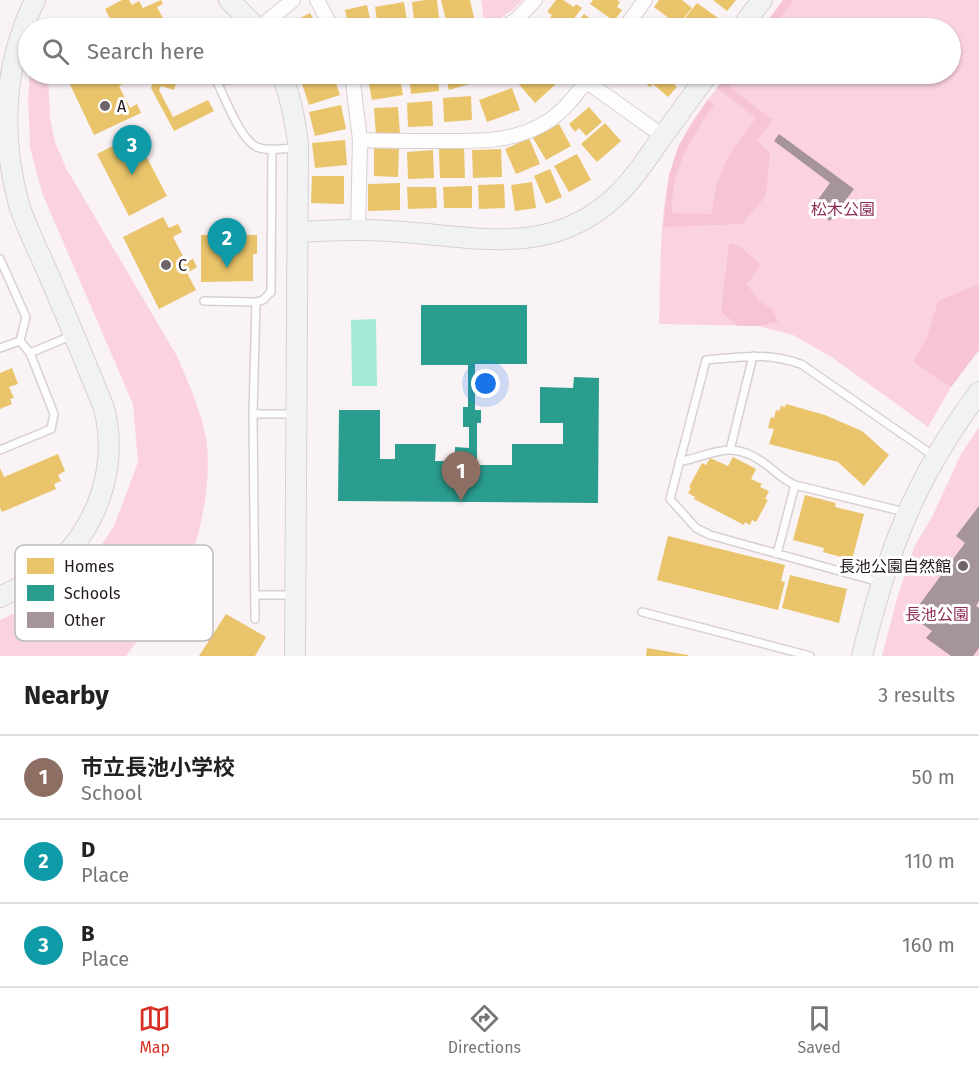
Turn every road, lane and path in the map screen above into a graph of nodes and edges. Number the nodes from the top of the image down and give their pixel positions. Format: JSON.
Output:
{"nodes":[{"id":1,"x":35,"y":0,"type":"edge"},
{"id":2,"x":229,"y":0,"type":"edge"},
{"id":3,"x":293,"y":0,"type":"edge"},
{"id":4,"x":317,"y":0,"type":"edge"},
{"id":5,"x":535,"y":0,"type":"edge"},
{"id":6,"x":645,"y":0,"type":"edge"},
{"id":7,"x":762,"y":0,"type":"edge"},
{"id":8,"x":27,"y":18,"type":"edge"},
{"id":9,"x":248,"y":18,"type":"edge"},
{"id":10,"x":270,"y":18,"type":"edge"},
{"id":11,"x":327,"y":18,"type":"edge"},
{"id":12,"x":524,"y":18,"type":"edge"},
{"id":13,"x":632,"y":18,"type":"edge"},
{"id":14,"x":748,"y":18,"type":"edge"},
{"id":15,"x":18,"y":38,"type":"edge"},
{"id":16,"x":217,"y":84,"type":"edge"},
{"id":17,"x":286,"y":84,"type":"edge"},
{"id":18,"x":354,"y":84,"type":"edge"},
{"id":19,"x":581,"y":84,"type":"edge"},
{"id":20,"x":595,"y":84,"type":"edge"},
{"id":21,"x":701,"y":84,"type":"edge"},
{"id":22,"x":663,"y":136,"type":"junction"},
{"id":23,"x":360,"y":141,"type":"junction"},
{"id":24,"x":298,"y":148,"type":"junction"},
{"id":25,"x":272,"y":149,"type":"junction"},
{"id":26,"x":358,"y":231,"type":"junction"},
{"id":27,"x":298,"y":232,"type":"junction"},
{"id":28,"x":0,"y":259,"type":"edge"},
{"id":29,"x":204,"y":301,"type":"dead end"},
{"id":30,"x":256,"y":302,"type":"junction"},
{"id":31,"x":75,"y":335,"type":"junction"},
{"id":32,"x":20,"y":340,"type":"junction"},
{"id":33,"x":0,"y":348,"type":"edge"},
{"id":34,"x":30,"y":353,"type":"junction"},
{"id":35,"x":753,"y":356,"type":"junction"},
{"id":36,"x":979,"y":392,"type":"edge"},
{"id":37,"x":253,"y":414,"type":"junction"},
{"id":38,"x":296,"y":414,"type":"junction"},
{"id":39,"x":0,"y":450,"type":"edge"},
{"id":40,"x":730,"y":450,"type":"junction"},
{"id":41,"x":936,"y":457,"type":"junction"},
{"id":42,"x":679,"y":462,"type":"junction"},
{"id":43,"x":795,"y":485,"type":"junction"},
{"id":44,"x":908,"y":512,"type":"junction"},
{"id":45,"x":73,"y":545,"type":"edge"},
{"id":46,"x":777,"y":554,"type":"junction"},
{"id":47,"x":881,"y":583,"type":"junction"},
{"id":48,"x":15,"y":590,"type":"edge"},
{"id":49,"x":255,"y":595,"type":"junction"},
{"id":50,"x":295,"y":595,"type":"junction"},
{"id":51,"x":0,"y":597,"type":"edge"},
{"id":52,"x":642,"y":612,"type":"dead end"},
{"id":53,"x":255,"y":619,"type":"dead end"},
{"id":54,"x":295,"y":656,"type":"edge"},
{"id":55,"x":810,"y":656,"type":"edge"},
{"id":56,"x":861,"y":656,"type":"edge"}],
"edges":[{"from":1,"to":8,"type":"street"},
{"from":2,"to":9,"type":"street"},
{"from":3,"to":10,"type":"street"},
{"from":4,"to":11,"type":"street"},
{"from":5,"to":12,"type":"street"},
{"from":6,"to":13,"type":"street"},
{"from":7,"to":14,"type":"street"},
{"from":15,"to":31,"type":"street"},
{"from":16,"to":25,"type":"lane"},
{"from":17,"to":24,"type":"street"},
{"from":18,"to":23,"type":"street"},
{"from":19,"to":23,"type":"street"},
{"from":20,"to":22,"type":"street"},
{"from":21,"to":22,"type":"street"},
{"from":22,"to":26,"type":"street"},
{"from":23,"to":26,"type":"street"},
{"from":24,"to":25,"type":"lane"},
{"from":24,"to":27,"type":"street"},
{"from":25,"to":30,"type":"lane"},
{"from":26,"to":27,"type":"street"},
{"from":27,"to":38,"type":"street"},
{"from":28,"to":32,"type":"lane"},
{"from":29,"to":30,"type":"lane"},
{"from":30,"to":37,"type":"lane"},
{"from":31,"to":34,"type":"lane"},
{"from":31,"to":45,"type":"street"},
{"from":32,"to":33,"type":"lane"},
{"from":32,"to":34,"type":"lane"},
{"from":34,"to":39,"type":"lane"},
{"from":35,"to":40,"type":"lane"},
{"from":35,"to":41,"type":"lane"},
{"from":35,"to":42,"type":"lane"},
{"from":36,"to":41,"type":"street"},
{"from":37,"to":38,"type":"lane"},
{"from":37,"to":49,"type":"lane"},
{"from":38,"to":50,"type":"street"},
{"from":40,"to":42,"type":"lane"},
{"from":40,"to":43,"type":"lane"},
{"from":41,"to":44,"type":"street"},
{"from":42,"to":46,"type":"lane"},
{"from":43,"to":44,"type":"lane"},
{"from":43,"to":46,"type":"lane"},
{"from":44,"to":47,"type":"street"},
{"from":46,"to":47,"type":"lane"},
{"from":47,"to":56,"type":"street"},
{"from":48,"to":51,"type":"street"},
{"from":49,"to":50,"type":"lane"},
{"from":49,"to":53,"type":"lane"},
{"from":50,"to":54,"type":"street"},
{"from":52,"to":55,"type":"lane"}]}
